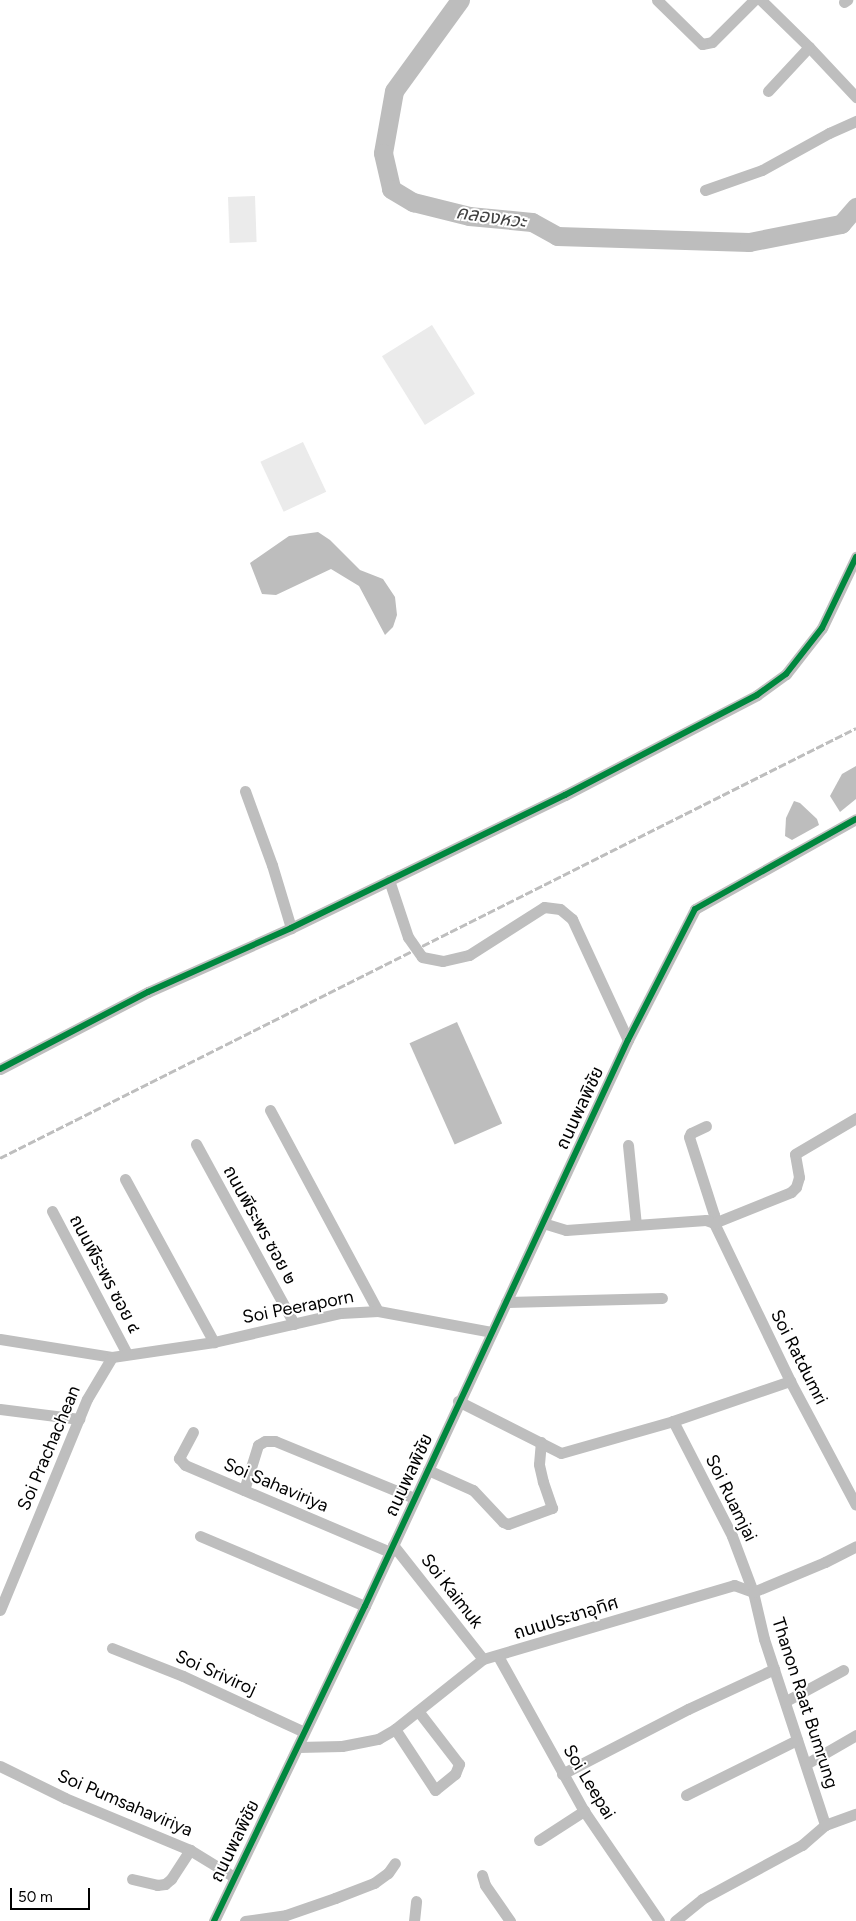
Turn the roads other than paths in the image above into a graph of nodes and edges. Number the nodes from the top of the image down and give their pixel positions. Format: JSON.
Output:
{"nodes":[{"id":1,"x":657,"y":0,"type":"edge"},
{"id":2,"x":754,"y":0,"type":"edge"},
{"id":3,"x":761,"y":0,"type":"edge"},
{"id":4,"x":810,"y":47,"type":"junction"},
{"id":5,"x":768,"y":91,"type":"dead end"},
{"id":6,"x":856,"y":97,"type":"edge"},
{"id":7,"x":856,"y":120,"type":"edge"},
{"id":8,"x":705,"y":190,"type":"dead end"},
{"id":9,"x":856,"y":557,"type":"edge"},
{"id":10,"x":244,"y":790,"type":"dead end"},
{"id":11,"x":856,"y":819,"type":"edge"},
{"id":12,"x":390,"y":880,"type":"junction"},
{"id":13,"x":291,"y":928,"type":"junction"},
{"id":14,"x":628,"y":1040,"type":"junction"},
{"id":15,"x":1,"y":1065,"type":"edge"},
{"id":16,"x":270,"y":1110,"type":"dead end"},
{"id":17,"x":856,"y":1118,"type":"edge"},
{"id":18,"x":706,"y":1126,"type":"dead end"},
{"id":19,"x":196,"y":1144,"type":"dead end"},
{"id":20,"x":628,"y":1145,"type":"dead end"},
{"id":21,"x":125,"y":1179,"type":"dead end"},
{"id":22,"x":52,"y":1210,"type":"dead end"},
{"id":23,"x":543,"y":1223,"type":"junction"},
{"id":24,"x":714,"y":1223,"type":"junction"},
{"id":25,"x":636,"y":1225,"type":"junction"},
{"id":26,"x":662,"y":1298,"type":"dead end"},
{"id":27,"x":506,"y":1302,"type":"junction"},
{"id":28,"x":378,"y":1311,"type":"junction"},
{"id":29,"x":294,"y":1324,"type":"junction"},
{"id":30,"x":491,"y":1332,"type":"junction"},
{"id":31,"x":0,"y":1339,"type":"edge"},
{"id":32,"x":214,"y":1342,"type":"junction"},
{"id":33,"x":127,"y":1354,"type":"junction"},
{"id":34,"x":112,"y":1357,"type":"junction"},
{"id":35,"x":790,"y":1381,"type":"junction"},
{"id":36,"x":458,"y":1401,"type":"junction"},
{"id":37,"x":0,"y":1409,"type":"edge"},
{"id":38,"x":79,"y":1419,"type":"junction"},
{"id":39,"x":673,"y":1421,"type":"junction"},
{"id":40,"x":192,"y":1432,"type":"dead end"},
{"id":41,"x":541,"y":1442,"type":"junction"},
{"id":42,"x":428,"y":1470,"type":"junction"},
{"id":43,"x":244,"y":1490,"type":"junction"},
{"id":44,"x":414,"y":1498,"type":"junction"},
{"id":45,"x":856,"y":1505,"type":"edge"},
{"id":46,"x":200,"y":1536,"type":"dead end"},
{"id":47,"x":856,"y":1546,"type":"edge"},
{"id":48,"x":392,"y":1548,"type":"junction"},
{"id":49,"x":753,"y":1592,"type":"junction"},
{"id":50,"x":365,"y":1606,"type":"junction"},
{"id":51,"x":0,"y":1610,"type":"edge"},
{"id":52,"x":112,"y":1648,"type":"dead end"},
{"id":53,"x":498,"y":1656,"type":"junction"},
{"id":54,"x":483,"y":1659,"type":"junction"},
{"id":55,"x":774,"y":1669,"type":"junction"},
{"id":56,"x":843,"y":1670,"type":"dead end"},
{"id":57,"x":786,"y":1702,"type":"junction"},
{"id":58,"x":418,"y":1710,"type":"junction"},
{"id":59,"x":395,"y":1730,"type":"junction"},
{"id":60,"x":304,"y":1732,"type":"junction"},
{"id":61,"x":856,"y":1735,"type":"edge"},
{"id":62,"x":797,"y":1740,"type":"junction"},
{"id":63,"x":298,"y":1747,"type":"junction"},
{"id":64,"x":806,"y":1764,"type":"junction"},
{"id":65,"x":0,"y":1766,"type":"edge"},
{"id":66,"x":562,"y":1774,"type":"junction"},
{"id":67,"x":686,"y":1794,"type":"dead end"},
{"id":68,"x":584,"y":1811,"type":"junction"},
{"id":69,"x":856,"y":1814,"type":"edge"},
{"id":70,"x":825,"y":1825,"type":"junction"},
{"id":71,"x":539,"y":1840,"type":"dead end"},
{"id":72,"x":190,"y":1850,"type":"junction"},
{"id":73,"x":395,"y":1863,"type":"dead end"},
{"id":74,"x":482,"y":1875,"type":"dead end"},
{"id":75,"x":234,"y":1878,"type":"junction"},
{"id":76,"x":132,"y":1879,"type":"dead end"},
{"id":77,"x":416,"y":1902,"type":"dead end"},
{"id":78,"x":214,"y":1921,"type":"edge"},
{"id":79,"x":245,"y":1921,"type":"edge"},
{"id":80,"x":414,"y":1921,"type":"edge"},
{"id":81,"x":510,"y":1921,"type":"edge"},
{"id":82,"x":659,"y":1921,"type":"edge"},
{"id":83,"x":675,"y":1921,"type":"edge"}],
"edges":[{"from":1,"to":2,"type":"street"},
{"from":3,"to":4,"type":"street"},
{"from":4,"to":5,"type":"street"},
{"from":4,"to":6,"type":"street"},
{"from":7,"to":8,"type":"street"},
{"from":9,"to":12,"type":"street"},
{"from":10,"to":13,"type":"street"},
{"from":11,"to":14,"type":"street","name":"ถนนพลพิชัย"},
{"from":12,"to":13,"type":"street"},
{"from":12,"to":14,"type":"street"},
{"from":13,"to":15,"type":"street"},
{"from":14,"to":23,"type":"street","name":"ถนนพลพิชัย"},
{"from":16,"to":28,"type":"street"},
{"from":17,"to":24,"type":"street"},
{"from":18,"to":24,"type":"street","name":"Soi Ratdumri"},
{"from":19,"to":29,"type":"street","name":"ถนนพีระพร ซอย ๒"},
{"from":20,"to":25,"type":"street"},
{"from":21,"to":32,"type":"street"},
{"from":22,"to":33,"type":"street","name":"ถนนพีระพร ซอย ๔"},
{"from":23,"to":25,"type":"street"},
{"from":23,"to":27,"type":"street","name":"ถนนพลพิชัย"},
{"from":24,"to":25,"type":"street"},
{"from":24,"to":35,"type":"street","name":"Soi Ratdumri"},
{"from":26,"to":27,"type":"street"},
{"from":27,"to":30,"type":"street","name":"ถนนพลพิชัย"},
{"from":28,"to":29,"type":"street","name":"Soi Peeraporn"},
{"from":28,"to":30,"type":"street","name":"Soi Peeraporn"},
{"from":29,"to":32,"type":"street","name":"Soi Peeraporn"},
{"from":30,"to":36,"type":"street","name":"ถนนพลพิชัย"},
{"from":31,"to":34,"type":"street"},
{"from":32,"to":33,"type":"street","name":"Soi Peeraporn"},
{"from":33,"to":34,"type":"street","name":"Soi Peeraporn"},
{"from":34,"to":38,"type":"street","name":"Soi Prachachean"},
{"from":35,"to":39,"type":"street"},
{"from":35,"to":45,"type":"street","name":"Soi Ratdumri"},
{"from":36,"to":41,"type":"street"},
{"from":36,"to":42,"type":"street","name":"ถนนพลพิชัย"},
{"from":37,"to":38,"type":"street"},
{"from":38,"to":51,"type":"street","name":"Soi Prachachean"},
{"from":39,"to":41,"type":"street"},
{"from":39,"to":49,"type":"street","name":"Soi Ruamjai"},
{"from":40,"to":43,"type":"street","name":"Soi Sahaviriya"},
{"from":41,"to":42,"type":"street"},
{"from":42,"to":44,"type":"street","name":"ถนนพลพิชัย"},
{"from":43,"to":44,"type":"street"},
{"from":43,"to":48,"type":"street","name":"Soi Sahaviriya"},
{"from":44,"to":48,"type":"street","name":"ถนนพลพิชัย"},
{"from":46,"to":50,"type":"street"},
{"from":47,"to":49,"type":"street"},
{"from":48,"to":50,"type":"street","name":"ถนนพลพิชัย"},
{"from":48,"to":54,"type":"street","name":"Soi Kaimuk"},
{"from":49,"to":53,"type":"street","name":"ถนนประชาอุทิศ"},
{"from":49,"to":55,"type":"street","name":"Thanon Raat Bumrung"},
{"from":50,"to":60,"type":"street","name":"ถนนพลพิชัย"},
{"from":52,"to":60,"type":"street","name":"Soi Sriviroj"},
{"from":53,"to":54,"type":"street","name":"ถนนประชาอุทิศ"},
{"from":53,"to":66,"type":"street","name":"Soi Leepai"},
{"from":54,"to":58,"type":"street","name":"ถนนประชาอุทิศ"},
{"from":55,"to":57,"type":"street","name":"Thanon Raat Bumrung"},
{"from":55,"to":66,"type":"street"},
{"from":56,"to":57,"type":"street"},
{"from":57,"to":62,"type":"street","name":"Thanon Raat Bumrung"},
{"from":58,"to":59,"type":"street","name":"ถนนประชาอุทิศ"},
{"from":58,"to":59,"type":"street"},
{"from":59,"to":63,"type":"street","name":"ถนนประชาอุทิศ"},
{"from":60,"to":63,"type":"street","name":"ถนนพลพิชัย"},
{"from":61,"to":64,"type":"street"},
{"from":62,"to":64,"type":"street","name":"Thanon Raat Bumrung"},
{"from":62,"to":67,"type":"street"},
{"from":63,"to":75,"type":"street","name":"ถนนพลพิชัย"},
{"from":64,"to":70,"type":"street","name":"Thanon Raat Bumrung"},
{"from":65,"to":72,"type":"street","name":"Soi Pumsahaviriya"},
{"from":66,"to":68,"type":"street","name":"Soi Leepai"},
{"from":68,"to":71,"type":"street"},
{"from":68,"to":82,"type":"street","name":"Soi Leepai"},
{"from":69,"to":70,"type":"street"},
{"from":70,"to":83,"type":"street"},
{"from":72,"to":75,"type":"street","name":"Soi Pumsahaviriya"},
{"from":72,"to":76,"type":"street"},
{"from":73,"to":79,"type":"street"},
{"from":74,"to":81,"type":"street"},
{"from":75,"to":78,"type":"street","name":"ถนนพลพิชัย"},
{"from":77,"to":80,"type":"street"}]}
